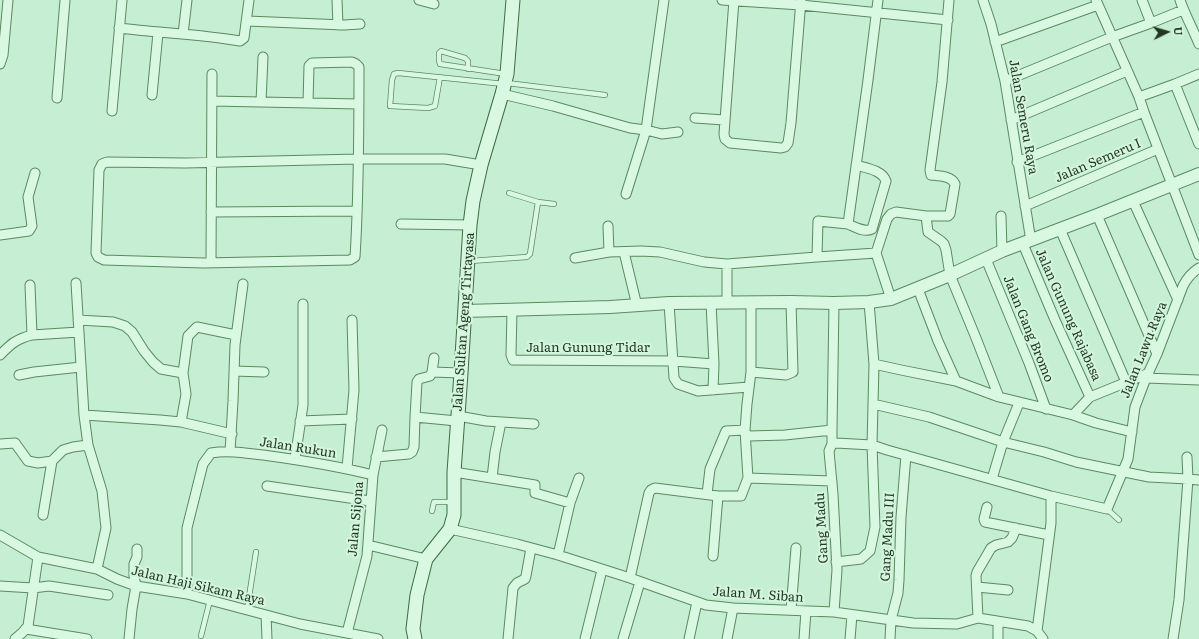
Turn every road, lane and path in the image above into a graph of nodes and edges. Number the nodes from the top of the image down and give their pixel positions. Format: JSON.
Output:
{"nodes":[{"id":1,"x":8,"y":0,"type":"edge"},
{"id":2,"x":65,"y":0,"type":"edge"},
{"id":3,"x":122,"y":0,"type":"edge"},
{"id":4,"x":187,"y":0,"type":"edge"},
{"id":5,"x":250,"y":0,"type":"edge"},
{"id":6,"x":337,"y":0,"type":"edge"},
{"id":7,"x":419,"y":0,"type":"edge"},
{"id":8,"x":513,"y":0,"type":"edge"},
{"id":9,"x":664,"y":0,"type":"edge"},
{"id":10,"x":722,"y":0,"type":"edge"},
{"id":11,"x":878,"y":0,"type":"edge"},
{"id":12,"x":949,"y":0,"type":"edge"},
{"id":13,"x":1142,"y":0,"type":"edge"},
{"id":14,"x":1180,"y":0,"type":"edge"},
{"id":15,"x":734,"y":1,"type":"edge"},
{"id":16,"x":986,"y":1,"type":"edge"},
{"id":17,"x":801,"y":2,"type":"edge"},
{"id":18,"x":1097,"y":2,"type":"edge"},
{"id":19,"x":434,"y":4,"type":"dead end"},
{"id":20,"x":1183,"y":10,"type":"junction"},
{"id":21,"x":877,"y":13,"type":"junction"},
{"id":22,"x":948,"y":20,"type":"junction"},
{"id":23,"x":247,"y":21,"type":"junction"},
{"id":24,"x":360,"y":24,"type":"dead end"},
{"id":25,"x":1151,"y":24,"type":"junction"},
{"id":26,"x":338,"y":25,"type":"junction"},
{"id":27,"x":1195,"y":25,"type":"edge"},
{"id":28,"x":119,"y":28,"type":"junction"},
{"id":29,"x":158,"y":32,"type":"junction"},
{"id":30,"x":183,"y":34,"type":"junction"},
{"id":31,"x":1112,"y":37,"type":"junction"},
{"id":32,"x":995,"y":42,"type":"junction"},
{"id":33,"x":1199,"y":44,"type":"edge"},
{"id":34,"x":263,"y":57,"type":"dead end"},
{"id":35,"x":0,"y":64,"type":"edge"},
{"id":36,"x":468,"y":69,"type":"junction"},
{"id":37,"x":1126,"y":71,"type":"junction"},
{"id":38,"x":212,"y":74,"type":"dead end"},
{"id":39,"x":1199,"y":74,"type":"edge"},
{"id":40,"x":440,"y":77,"type":"junction"},
{"id":41,"x":1005,"y":81,"type":"junction"},
{"id":42,"x":505,"y":84,"type":"junction"},
{"id":43,"x":1175,"y":84,"type":"junction"},
{"id":44,"x":152,"y":95,"type":"dead end"},
{"id":45,"x":604,"y":95,"type":"dead end"},
{"id":46,"x":1139,"y":97,"type":"junction"},
{"id":47,"x":57,"y":98,"type":"dead end"},
{"id":48,"x":212,"y":101,"type":"junction"},
{"id":49,"x":261,"y":102,"type":"junction"},
{"id":50,"x":308,"y":103,"type":"junction"},
{"id":51,"x":359,"y":104,"type":"junction"},
{"id":52,"x":112,"y":111,"type":"dead end"},
{"id":53,"x":1144,"y":112,"type":"junction"},
{"id":54,"x":695,"y":118,"type":"dead end"},
{"id":55,"x":724,"y":120,"type":"junction"},
{"id":56,"x":1011,"y":120,"type":"junction"},
{"id":57,"x":646,"y":130,"type":"junction"},
{"id":58,"x":678,"y":132,"type":"dead end"},
{"id":59,"x":1199,"y":144,"type":"edge"},
{"id":60,"x":1158,"y":149,"type":"junction"},
{"id":61,"x":358,"y":159,"type":"junction"},
{"id":62,"x":1017,"y":162,"type":"junction"},
{"id":63,"x":212,"y":163,"type":"junction"},
{"id":64,"x":481,"y":165,"type":"junction"},
{"id":65,"x":856,"y":165,"type":"junction"},
{"id":66,"x":35,"y":173,"type":"dead end"},
{"id":67,"x":1199,"y":174,"type":"edge"},
{"id":68,"x":1172,"y":186,"type":"junction"},
{"id":69,"x":509,"y":193,"type":"dead end"},
{"id":70,"x":626,"y":194,"type":"dead end"},
{"id":71,"x":1133,"y":201,"type":"junction"},
{"id":72,"x":538,"y":202,"type":"junction"},
{"id":73,"x":554,"y":204,"type":"dead end"},
{"id":74,"x":1025,"y":206,"type":"junction"},
{"id":75,"x":357,"y":211,"type":"junction"},
{"id":76,"x":211,"y":212,"type":"junction"},
{"id":77,"x":1097,"y":215,"type":"junction"},
{"id":78,"x":926,"y":216,"type":"junction"},
{"id":79,"x":1001,"y":216,"type":"dead end"},
{"id":80,"x":401,"y":224,"type":"dead end"},
{"id":81,"x":848,"y":224,"type":"junction"},
{"id":82,"x":470,"y":225,"type":"junction"},
{"id":83,"x":608,"y":226,"type":"dead end"},
{"id":84,"x":1060,"y":229,"type":"junction"},
{"id":85,"x":0,"y":235,"type":"edge"},
{"id":86,"x":1027,"y":242,"type":"junction"},
{"id":87,"x":609,"y":252,"type":"junction"},
{"id":88,"x":624,"y":252,"type":"junction"},
{"id":89,"x":1002,"y":252,"type":"junction"},
{"id":90,"x":876,"y":253,"type":"junction"},
{"id":91,"x":1199,"y":255,"type":"edge"},
{"id":92,"x":816,"y":257,"type":"junction"},
{"id":93,"x":575,"y":258,"type":"dead end"},
{"id":94,"x":986,"y":259,"type":"junction"},
{"id":95,"x":468,"y":261,"type":"junction"},
{"id":96,"x":211,"y":262,"type":"junction"},
{"id":97,"x":726,"y":264,"type":"junction"},
{"id":98,"x":1199,"y":268,"type":"edge"},
{"id":99,"x":950,"y":275,"type":"junction"},
{"id":100,"x":76,"y":282,"type":"dead end"},
{"id":101,"x":243,"y":284,"type":"dead end"},
{"id":102,"x":30,"y":285,"type":"dead end"},
{"id":103,"x":918,"y":289,"type":"junction"},
{"id":104,"x":891,"y":298,"type":"junction"},
{"id":105,"x":1178,"y":300,"type":"junction"},
{"id":106,"x":727,"y":302,"type":"junction"},
{"id":107,"x":751,"y":302,"type":"junction"},
{"id":108,"x":791,"y":302,"type":"junction"},
{"id":109,"x":869,"y":302,"type":"junction"},
{"id":110,"x":711,"y":303,"type":"junction"},
{"id":111,"x":302,"y":304,"type":"dead end"},
{"id":112,"x":669,"y":304,"type":"junction"},
{"id":113,"x":834,"y":305,"type":"junction"},
{"id":114,"x":637,"y":306,"type":"junction"},
{"id":115,"x":512,"y":310,"type":"junction"},
{"id":116,"x":465,"y":311,"type":"junction"},
{"id":117,"x":78,"y":320,"type":"junction"},
{"id":118,"x":352,"y":320,"type":"dead end"},
{"id":119,"x":79,"y":332,"type":"junction"},
{"id":120,"x":236,"y":334,"type":"junction"},
{"id":121,"x":32,"y":335,"type":"junction"},
{"id":122,"x":1157,"y":354,"type":"junction"},
{"id":123,"x":0,"y":355,"type":"edge"},
{"id":124,"x":434,"y":358,"type":"dead end"},
{"id":125,"x":674,"y":361,"type":"junction"},
{"id":126,"x":714,"y":364,"type":"junction"},
{"id":127,"x":874,"y":364,"type":"junction"},
{"id":128,"x":81,"y":367,"type":"junction"},
{"id":129,"x":234,"y":371,"type":"junction"},
{"id":130,"x":264,"y":372,"type":"dead end"},
{"id":131,"x":432,"y":372,"type":"junction"},
{"id":132,"x":751,"y":372,"type":"junction"},
{"id":133,"x":183,"y":373,"type":"junction"},
{"id":134,"x":462,"y":373,"type":"junction"},
{"id":135,"x":19,"y":375,"type":"dead end"},
{"id":136,"x":1147,"y":375,"type":"junction"},
{"id":137,"x":1199,"y":380,"type":"edge"},
{"id":138,"x":956,"y":381,"type":"junction"},
{"id":139,"x":1126,"y":382,"type":"junction"},
{"id":140,"x":749,"y":387,"type":"junction"},
{"id":141,"x":713,"y":390,"type":"junction"},
{"id":142,"x":999,"y":397,"type":"junction"},
{"id":143,"x":1090,"y":397,"type":"junction"},
{"id":144,"x":1019,"y":403,"type":"junction"},
{"id":145,"x":873,"y":404,"type":"junction"},
{"id":146,"x":1046,"y":409,"type":"junction"},
{"id":147,"x":84,"y":415,"type":"junction"},
{"id":148,"x":1073,"y":415,"type":"junction"},
{"id":149,"x":415,"y":417,"type":"junction"},
{"id":150,"x":457,"y":418,"type":"junction"},
{"id":151,"x":352,"y":419,"type":"junction"},
{"id":152,"x":300,"y":421,"type":"junction"},
{"id":153,"x":181,"y":422,"type":"junction"},
{"id":154,"x":501,"y":422,"type":"junction"},
{"id":155,"x":534,"y":424,"type":"dead end"},
{"id":156,"x":382,"y":430,"type":"dead end"},
{"id":157,"x":832,"y":430,"type":"junction"},
{"id":158,"x":746,"y":432,"type":"junction"},
{"id":159,"x":1132,"y":432,"type":"junction"},
{"id":160,"x":232,"y":434,"type":"junction"},
{"id":161,"x":1003,"y":442,"type":"junction"},
{"id":162,"x":0,"y":444,"type":"edge"},
{"id":163,"x":832,"y":444,"type":"junction"},
{"id":164,"x":88,"y":445,"type":"junction"},
{"id":165,"x":872,"y":445,"type":"junction"},
{"id":166,"x":230,"y":452,"type":"junction"},
{"id":167,"x":906,"y":455,"type":"junction"},
{"id":168,"x":1187,"y":457,"type":"dead end"},
{"id":169,"x":376,"y":458,"type":"junction"},
{"id":170,"x":295,"y":460,"type":"junction"},
{"id":171,"x":52,"y":461,"type":"junction"},
{"id":172,"x":347,"y":468,"type":"junction"},
{"id":173,"x":1124,"y":471,"type":"junction"},
{"id":174,"x":454,"y":472,"type":"junction"},
{"id":175,"x":373,"y":475,"type":"junction"},
{"id":176,"x":492,"y":478,"type":"junction"},
{"id":177,"x":579,"y":478,"type":"dead end"},
{"id":178,"x":748,"y":478,"type":"junction"},
{"id":179,"x":992,"y":479,"type":"junction"},
{"id":180,"x":1188,"y":479,"type":"junction"},
{"id":181,"x":1199,"y":480,"type":"edge"},
{"id":182,"x":832,"y":481,"type":"junction"},
{"id":183,"x":267,"y":486,"type":"dead end"},
{"id":184,"x":707,"y":494,"type":"junction"},
{"id":185,"x":718,"y":496,"type":"junction"},
{"id":186,"x":1051,"y":496,"type":"junction"},
{"id":187,"x":370,"y":501,"type":"junction"},
{"id":188,"x":455,"y":502,"type":"junction"},
{"id":189,"x":570,"y":503,"type":"junction"},
{"id":190,"x":987,"y":507,"type":"dead end"},
{"id":191,"x":1107,"y":509,"type":"junction"},
{"id":192,"x":432,"y":511,"type":"dead end"},
{"id":193,"x":43,"y":515,"type":"dead end"},
{"id":194,"x":1119,"y":520,"type":"dead end"},
{"id":195,"x":1016,"y":528,"type":"junction"},
{"id":196,"x":450,"y":530,"type":"junction"},
{"id":197,"x":0,"y":535,"type":"edge"},
{"id":198,"x":1049,"y":535,"type":"junction"},
{"id":199,"x":368,"y":545,"type":"junction"},
{"id":200,"x":531,"y":548,"type":"junction"},
{"id":201,"x":796,"y":548,"type":"dead end"},
{"id":202,"x":137,"y":549,"type":"dead end"},
{"id":203,"x":256,"y":552,"type":"dead end"},
{"id":204,"x":558,"y":555,"type":"junction"},
{"id":205,"x":713,"y":556,"type":"dead end"},
{"id":206,"x":38,"y":557,"type":"junction"},
{"id":207,"x":426,"y":559,"type":"junction"},
{"id":208,"x":836,"y":562,"type":"junction"},
{"id":209,"x":97,"y":569,"type":"junction"},
{"id":210,"x":602,"y":570,"type":"junction"},
{"id":211,"x":630,"y":578,"type":"junction"},
{"id":212,"x":640,"y":582,"type":"junction"},
{"id":213,"x":0,"y":586,"type":"edge"},
{"id":214,"x":136,"y":586,"type":"junction"},
{"id":215,"x":977,"y":587,"type":"junction"},
{"id":216,"x":34,"y":588,"type":"junction"},
{"id":217,"x":1008,"y":590,"type":"dead end"},
{"id":218,"x":108,"y":594,"type":"dead end"},
{"id":219,"x":187,"y":594,"type":"junction"},
{"id":220,"x":210,"y":600,"type":"junction"},
{"id":221,"x":697,"y":602,"type":"junction"},
{"id":222,"x":733,"y":608,"type":"junction"},
{"id":223,"x":247,"y":610,"type":"junction"},
{"id":224,"x":791,"y":610,"type":"junction"},
{"id":225,"x":806,"y":611,"type":"junction"},
{"id":226,"x":834,"y":612,"type":"junction"},
{"id":227,"x":266,"y":615,"type":"junction"},
{"id":228,"x":852,"y":615,"type":"junction"},
{"id":229,"x":978,"y":618,"type":"junction"},
{"id":230,"x":891,"y":620,"type":"junction"},
{"id":231,"x":998,"y":622,"type":"junction"},
{"id":232,"x":26,"y":630,"type":"junction"},
{"id":233,"x":1037,"y":631,"type":"junction"},
{"id":234,"x":347,"y":633,"type":"junction"},
{"id":235,"x":201,"y":636,"type":"dead end"},
{"id":236,"x":15,"y":639,"type":"edge"},
{"id":237,"x":87,"y":639,"type":"edge"},
{"id":238,"x":129,"y":639,"type":"edge"},
{"id":239,"x":267,"y":639,"type":"edge"},
{"id":240,"x":375,"y":639,"type":"edge"},
{"id":241,"x":414,"y":639,"type":"edge"},
{"id":242,"x":508,"y":639,"type":"edge"},
{"id":243,"x":585,"y":639,"type":"edge"},
{"id":244,"x":623,"y":639,"type":"edge"},
{"id":245,"x":689,"y":639,"type":"edge"},
{"id":246,"x":727,"y":639,"type":"edge"},
{"id":247,"x":804,"y":639,"type":"edge"},
{"id":248,"x":850,"y":639,"type":"edge"},
{"id":249,"x":890,"y":639,"type":"edge"},
{"id":250,"x":998,"y":639,"type":"edge"},
{"id":251,"x":1043,"y":639,"type":"edge"},
{"id":252,"x":1173,"y":639,"type":"edge"}],
"edges":[{"from":1,"to":35,"type":"street"},
{"from":2,"to":47,"type":"street"},
{"from":3,"to":28,"type":"street"},
{"from":4,"to":30,"type":"street"},
{"from":5,"to":23,"type":"street"},
{"from":6,"to":26,"type":"street"},
{"from":7,"to":19,"type":"street"},
{"from":8,"to":42,"type":"main road","name":"Jalan Sultan Ageng Tirtayasa"},
{"from":9,"to":57,"type":"street"},
{"from":10,"to":15,"type":"street"},
{"from":11,"to":21,"type":"street"},
{"from":12,"to":22,"type":"street"},
{"from":13,"to":25,"type":"street"},
{"from":14,"to":20,"type":"street"},
{"from":15,"to":17,"type":"street"},
{"from":15,"to":55,"type":"street"},
{"from":16,"to":32,"type":"street","name":"Jalan Semeru Raya"},
{"from":17,"to":21,"type":"street"},
{"from":17,"to":55,"type":"street"},
{"from":18,"to":31,"type":"street"},
{"from":18,"to":32,"type":"street"},
{"from":20,"to":25,"type":"street"},
{"from":20,"to":27,"type":"street"},
{"from":21,"to":22,"type":"street"},
{"from":21,"to":65,"type":"street"},
{"from":22,"to":78,"type":"street"},
{"from":23,"to":26,"type":"street"},
{"from":23,"to":30,"type":"street"},
{"from":24,"to":26,"type":"street"},
{"from":25,"to":31,"type":"street"},
{"from":27,"to":33,"type":"street"},
{"from":28,"to":29,"type":"street"},
{"from":28,"to":52,"type":"street"},
{"from":29,"to":30,"type":"street"},
{"from":29,"to":44,"type":"street"},
{"from":31,"to":37,"type":"street"},
{"from":31,"to":41,"type":"street"},
{"from":32,"to":41,"type":"street","name":"Jalan Semeru Raya"},
{"from":34,"to":49,"type":"street"},
{"from":36,"to":36,"type":"lane"},
{"from":36,"to":42,"type":"lane"},
{"from":37,"to":46,"type":"street"},
{"from":37,"to":56,"type":"street"},
{"from":38,"to":48,"type":"street"},
{"from":39,"to":43,"type":"street"},
{"from":40,"to":40,"type":"lane"},
{"from":40,"to":42,"type":"lane"},
{"from":41,"to":56,"type":"street","name":"Jalan Semeru Raya"},
{"from":42,"to":45,"type":"lane"},
{"from":42,"to":57,"type":"street"},
{"from":42,"to":64,"type":"main road","name":"Jalan Sultan Ageng Tirtayasa"},
{"from":43,"to":46,"type":"street"},
{"from":43,"to":59,"type":"street"},
{"from":46,"to":53,"type":"street"},
{"from":48,"to":49,"type":"street"},
{"from":48,"to":63,"type":"street"},
{"from":49,"to":50,"type":"street"},
{"from":50,"to":51,"type":"street"},
{"from":50,"to":51,"type":"street"},
{"from":51,"to":61,"type":"street"},
{"from":53,"to":60,"type":"street"},
{"from":53,"to":62,"type":"street"},
{"from":54,"to":55,"type":"street"},
{"from":56,"to":62,"type":"street","name":"Jalan Semeru Raya"},
{"from":57,"to":58,"type":"street"},
{"from":57,"to":70,"type":"street"},
{"from":60,"to":68,"type":"street"},
{"from":60,"to":74,"type":"street","name":"Jalan Semeru I"},
{"from":61,"to":63,"type":"street"},
{"from":61,"to":64,"type":"street"},
{"from":61,"to":75,"type":"street"},
{"from":62,"to":74,"type":"street","name":"Jalan Semeru Raya"},
{"from":63,"to":76,"type":"street"},
{"from":63,"to":96,"type":"street"},
{"from":64,"to":82,"type":"main road","name":"Jalan Sultan Ageng Tirtayasa"},
{"from":65,"to":81,"type":"street"},
{"from":65,"to":81,"type":"street"},
{"from":66,"to":85,"type":"street"},
{"from":67,"to":68,"type":"street"},
{"from":68,"to":71,"type":"street"},
{"from":68,"to":91,"type":"street"},
{"from":69,"to":72,"type":"lane"},
{"from":71,"to":77,"type":"street"},
{"from":71,"to":105,"type":"street"},
{"from":72,"to":73,"type":"lane"},
{"from":72,"to":95,"type":"lane"},
{"from":74,"to":86,"type":"street","name":"Jalan Semeru Raya"},
{"from":75,"to":76,"type":"street"},
{"from":75,"to":96,"type":"street"},
{"from":76,"to":96,"type":"street"},
{"from":77,"to":84,"type":"street"},
{"from":77,"to":122,"type":"street"},
{"from":78,"to":90,"type":"street"},
{"from":78,"to":99,"type":"street"},
{"from":79,"to":89,"type":"street"},
{"from":80,"to":82,"type":"street"},
{"from":81,"to":92,"type":"street"},
{"from":82,"to":95,"type":"main road","name":"Jalan Sultan Ageng Tirtayasa"},
{"from":83,"to":87,"type":"street"},
{"from":84,"to":86,"type":"street"},
{"from":84,"to":139,"type":"street"},
{"from":86,"to":89,"type":"street"},
{"from":86,"to":143,"type":"street","name":"Jalan Gunung Rajabasa"},
{"from":87,"to":88,"type":"street"},
{"from":87,"to":93,"type":"street"},
{"from":88,"to":97,"type":"street"},
{"from":88,"to":114,"type":"street"},
{"from":89,"to":94,"type":"street"},
{"from":90,"to":92,"type":"street"},
{"from":90,"to":104,"type":"street"},
{"from":92,"to":97,"type":"street"},
{"from":94,"to":99,"type":"street"},
{"from":94,"to":146,"type":"street","name":"Jalan Gang Bromo"},
{"from":95,"to":116,"type":"main road","name":"Jalan Sultan Ageng Tirtayasa"},
{"from":97,"to":106,"type":"street"},
{"from":98,"to":105,"type":"street","name":"Jalan Lawu Raya"},
{"from":99,"to":103,"type":"street"},
{"from":99,"to":142,"type":"street"},
{"from":100,"to":117,"type":"street"},
{"from":101,"to":120,"type":"street"},
{"from":102,"to":121,"type":"street"},
{"from":103,"to":104,"type":"street"},
{"from":103,"to":138,"type":"street"},
{"from":104,"to":109,"type":"street"},
{"from":105,"to":122,"type":"street","name":"Jalan Lawu Raya"},
{"from":106,"to":107,"type":"street"},
{"from":106,"to":110,"type":"street"},
{"from":107,"to":108,"type":"street"},
{"from":107,"to":132,"type":"street"},
{"from":108,"to":113,"type":"street"},
{"from":108,"to":132,"type":"street"},
{"from":109,"to":113,"type":"street"},
{"from":109,"to":127,"type":"street"},
{"from":110,"to":112,"type":"street"},
{"from":110,"to":126,"type":"street"},
{"from":111,"to":152,"type":"street"},
{"from":112,"to":114,"type":"street"},
{"from":112,"to":125,"type":"street"},
{"from":113,"to":157,"type":"street","name":"Gang Madu"},
{"from":114,"to":115,"type":"street"},
{"from":115,"to":116,"type":"street"},
{"from":115,"to":125,"type":"street","name":"Jalan Gunung Tidar"},
{"from":116,"to":134,"type":"main road","name":"Jalan Sultan Ageng Tirtayasa"},
{"from":117,"to":119,"type":"street"},
{"from":117,"to":133,"type":"street"},
{"from":118,"to":151,"type":"street"},
{"from":119,"to":121,"type":"street"},
{"from":119,"to":128,"type":"street"},
{"from":120,"to":129,"type":"street"},
{"from":120,"to":133,"type":"street"},
{"from":121,"to":123,"type":"street"},
{"from":122,"to":136,"type":"street","name":"Jalan Lawu Raya"},
{"from":124,"to":131,"type":"street"},
{"from":125,"to":126,"type":"street","name":"Jalan Gunung Tidar"},
{"from":125,"to":141,"type":"street"},
{"from":126,"to":141,"type":"street"},
{"from":127,"to":138,"type":"street"},
{"from":127,"to":145,"type":"street"},
{"from":128,"to":135,"type":"street"},
{"from":128,"to":147,"type":"street"},
{"from":129,"to":130,"type":"street"},
{"from":129,"to":160,"type":"street"},
{"from":131,"to":134,"type":"street"},
{"from":131,"to":149,"type":"street"},
{"from":132,"to":140,"type":"street"},
{"from":133,"to":153,"type":"street"},
{"from":134,"to":150,"type":"main road","name":"Jalan Sultan Ageng Tirtayasa"},
{"from":136,"to":137,"type":"street"},
{"from":136,"to":139,"type":"street"},
{"from":136,"to":159,"type":"street","name":"Jalan Lawu Raya"},
{"from":138,"to":142,"type":"street"},
{"from":139,"to":143,"type":"street"},
{"from":140,"to":141,"type":"street"},
{"from":140,"to":158,"type":"street"},
{"from":142,"to":144,"type":"street"},
{"from":143,"to":148,"type":"street"},
{"from":144,"to":146,"type":"street"},
{"from":144,"to":161,"type":"street"},
{"from":145,"to":161,"type":"street"},
{"from":145,"to":165,"type":"street"},
{"from":146,"to":148,"type":"street"},
{"from":147,"to":153,"type":"street"},
{"from":147,"to":164,"type":"street"},
{"from":148,"to":159,"type":"street"},
{"from":149,"to":150,"type":"street"},
{"from":149,"to":169,"type":"street"},
{"from":150,"to":154,"type":"street"},
{"from":150,"to":174,"type":"main road","name":"Jalan Sultan Ageng Tirtayasa"},
{"from":151,"to":152,"type":"street"},
{"from":151,"to":172,"type":"street"},
{"from":152,"to":170,"type":"street"},
{"from":153,"to":160,"type":"street"},
{"from":154,"to":155,"type":"street"},
{"from":154,"to":176,"type":"street"},
{"from":156,"to":169,"type":"street","name":"Jalan Sijona"},
{"from":157,"to":158,"type":"street"},
{"from":157,"to":163,"type":"street","name":"Gang Madu"},
{"from":158,"to":178,"type":"street"},
{"from":158,"to":184,"type":"street"},
{"from":159,"to":173,"type":"street","name":"Jalan Lawu Raya"},
{"from":160,"to":166,"type":"street"},
{"from":161,"to":173,"type":"street"},
{"from":161,"to":179,"type":"street"},
{"from":162,"to":171,"type":"street"},
{"from":163,"to":165,"type":"street"},
{"from":163,"to":182,"type":"street","name":"Gang Madu"},
{"from":164,"to":171,"type":"street"},
{"from":164,"to":209,"type":"street"},
{"from":165,"to":167,"type":"street"},
{"from":165,"to":208,"type":"street"},
{"from":166,"to":170,"type":"street","name":"Jalan Rukun"},
{"from":166,"to":219,"type":"street","name":"Jalan Rukun"},
{"from":167,"to":179,"type":"street"},
{"from":167,"to":230,"type":"street","name":"Gang Madu III"},
{"from":168,"to":180,"type":"street"},
{"from":169,"to":175,"type":"street","name":"Jalan Sijona"},
{"from":170,"to":172,"type":"street","name":"Jalan Rukun"},
{"from":171,"to":193,"type":"street"},
{"from":172,"to":175,"type":"street","name":"Jalan Rukun"},
{"from":173,"to":180,"type":"street"},
{"from":173,"to":191,"type":"street","name":"Jalan Lawu Raya"},
{"from":174,"to":176,"type":"street"},
{"from":174,"to":188,"type":"main road","name":"Jalan Sultan Ageng Tirtayasa"},
{"from":175,"to":187,"type":"street","name":"Jalan Sijona"},
{"from":176,"to":189,"type":"street"},
{"from":177,"to":189,"type":"street"},
{"from":178,"to":182,"type":"street"},
{"from":178,"to":185,"type":"street"},
{"from":179,"to":186,"type":"street"},
{"from":180,"to":181,"type":"street"},
{"from":180,"to":252,"type":"street"},
{"from":182,"to":208,"type":"street","name":"Gang Madu"},
{"from":183,"to":187,"type":"street"},
{"from":184,"to":185,"type":"street"},
{"from":184,"to":211,"type":"street"},
{"from":185,"to":205,"type":"street"},
{"from":186,"to":191,"type":"street"},
{"from":186,"to":198,"type":"street"},
{"from":187,"to":199,"type":"street","name":"Jalan Sijona"},
{"from":188,"to":192,"type":"lane"},
{"from":188,"to":196,"type":"main road","name":"Jalan Sultan Ageng Tirtayasa"},
{"from":189,"to":204,"type":"street"},
{"from":190,"to":195,"type":"street"},
{"from":191,"to":194,"type":"lane"},
{"from":195,"to":198,"type":"street"},
{"from":195,"to":215,"type":"street"},
{"from":196,"to":200,"type":"street","name":"Jalan M. Siban"},
{"from":196,"to":207,"type":"main road","name":"Jalan Sultan Ageng Tirtayasa"},
{"from":197,"to":206,"type":"street","name":"Jalan Haji Sikam Raya"},
{"from":198,"to":233,"type":"street"},
{"from":199,"to":207,"type":"street"},
{"from":199,"to":234,"type":"street","name":"Jalan Sijona"},
{"from":200,"to":204,"type":"street","name":"Jalan M. Siban"},
{"from":200,"to":242,"type":"street"},
{"from":201,"to":224,"type":"street"},
{"from":202,"to":214,"type":"street"},
{"from":203,"to":223,"type":"lane"},
{"from":204,"to":210,"type":"street","name":"Jalan M. Siban"},
{"from":206,"to":209,"type":"street","name":"Jalan Haji Sikam Raya"},
{"from":206,"to":216,"type":"street"},
{"from":207,"to":241,"type":"main road","name":"Jalan Sultan Ageng Tirtayasa"},
{"from":208,"to":226,"type":"street","name":"Gang Madu"},
{"from":209,"to":214,"type":"street","name":"Jalan Haji Sikam Raya"},
{"from":210,"to":211,"type":"street","name":"Jalan M. Siban"},
{"from":210,"to":243,"type":"street"},
{"from":211,"to":212,"type":"street","name":"Jalan M. Siban"},
{"from":212,"to":221,"type":"street","name":"Jalan M. Siban"},
{"from":212,"to":244,"type":"street"},
{"from":213,"to":216,"type":"street"},
{"from":214,"to":219,"type":"street","name":"Jalan Haji Sikam Raya"},
{"from":214,"to":238,"type":"street"},
{"from":215,"to":217,"type":"street"},
{"from":215,"to":229,"type":"street"},
{"from":216,"to":218,"type":"street"},
{"from":216,"to":232,"type":"street"},
{"from":219,"to":220,"type":"street","name":"Jalan Haji Sikam Raya"},
{"from":220,"to":223,"type":"street","name":"Jalan Haji Sikam Raya"},
{"from":220,"to":235,"type":"lane"},
{"from":221,"to":222,"type":"street","name":"Jalan M. Siban"},
{"from":221,"to":245,"type":"street"},
{"from":222,"to":224,"type":"street","name":"Jalan M. Siban"},
{"from":222,"to":246,"type":"street"},
{"from":223,"to":227,"type":"street","name":"Jalan Haji Sikam Raya"},
{"from":224,"to":225,"type":"street","name":"Jalan M. Siban"},
{"from":225,"to":226,"type":"street","name":"Jalan M. Siban"},
{"from":225,"to":247,"type":"street"},
{"from":226,"to":228,"type":"street","name":"Jalan M. Siban"},
{"from":227,"to":234,"type":"street","name":"Jalan Haji Sikam Raya"},
{"from":227,"to":239,"type":"street"},
{"from":228,"to":230,"type":"street","name":"Jalan M. Siban"},
{"from":228,"to":248,"type":"street"},
{"from":229,"to":230,"type":"street","name":"Jalan M. Siban"},
{"from":229,"to":231,"type":"street","name":"Jalan M. Siban"},
{"from":230,"to":249,"type":"street","name":"Gang Madu III"},
{"from":231,"to":233,"type":"street","name":"Jalan M. Siban"},
{"from":231,"to":250,"type":"street"},
{"from":232,"to":236,"type":"street"},
{"from":232,"to":237,"type":"street"},
{"from":233,"to":251,"type":"street"},
{"from":234,"to":240,"type":"street","name":"Jalan Haji Sikam Raya"}]}
